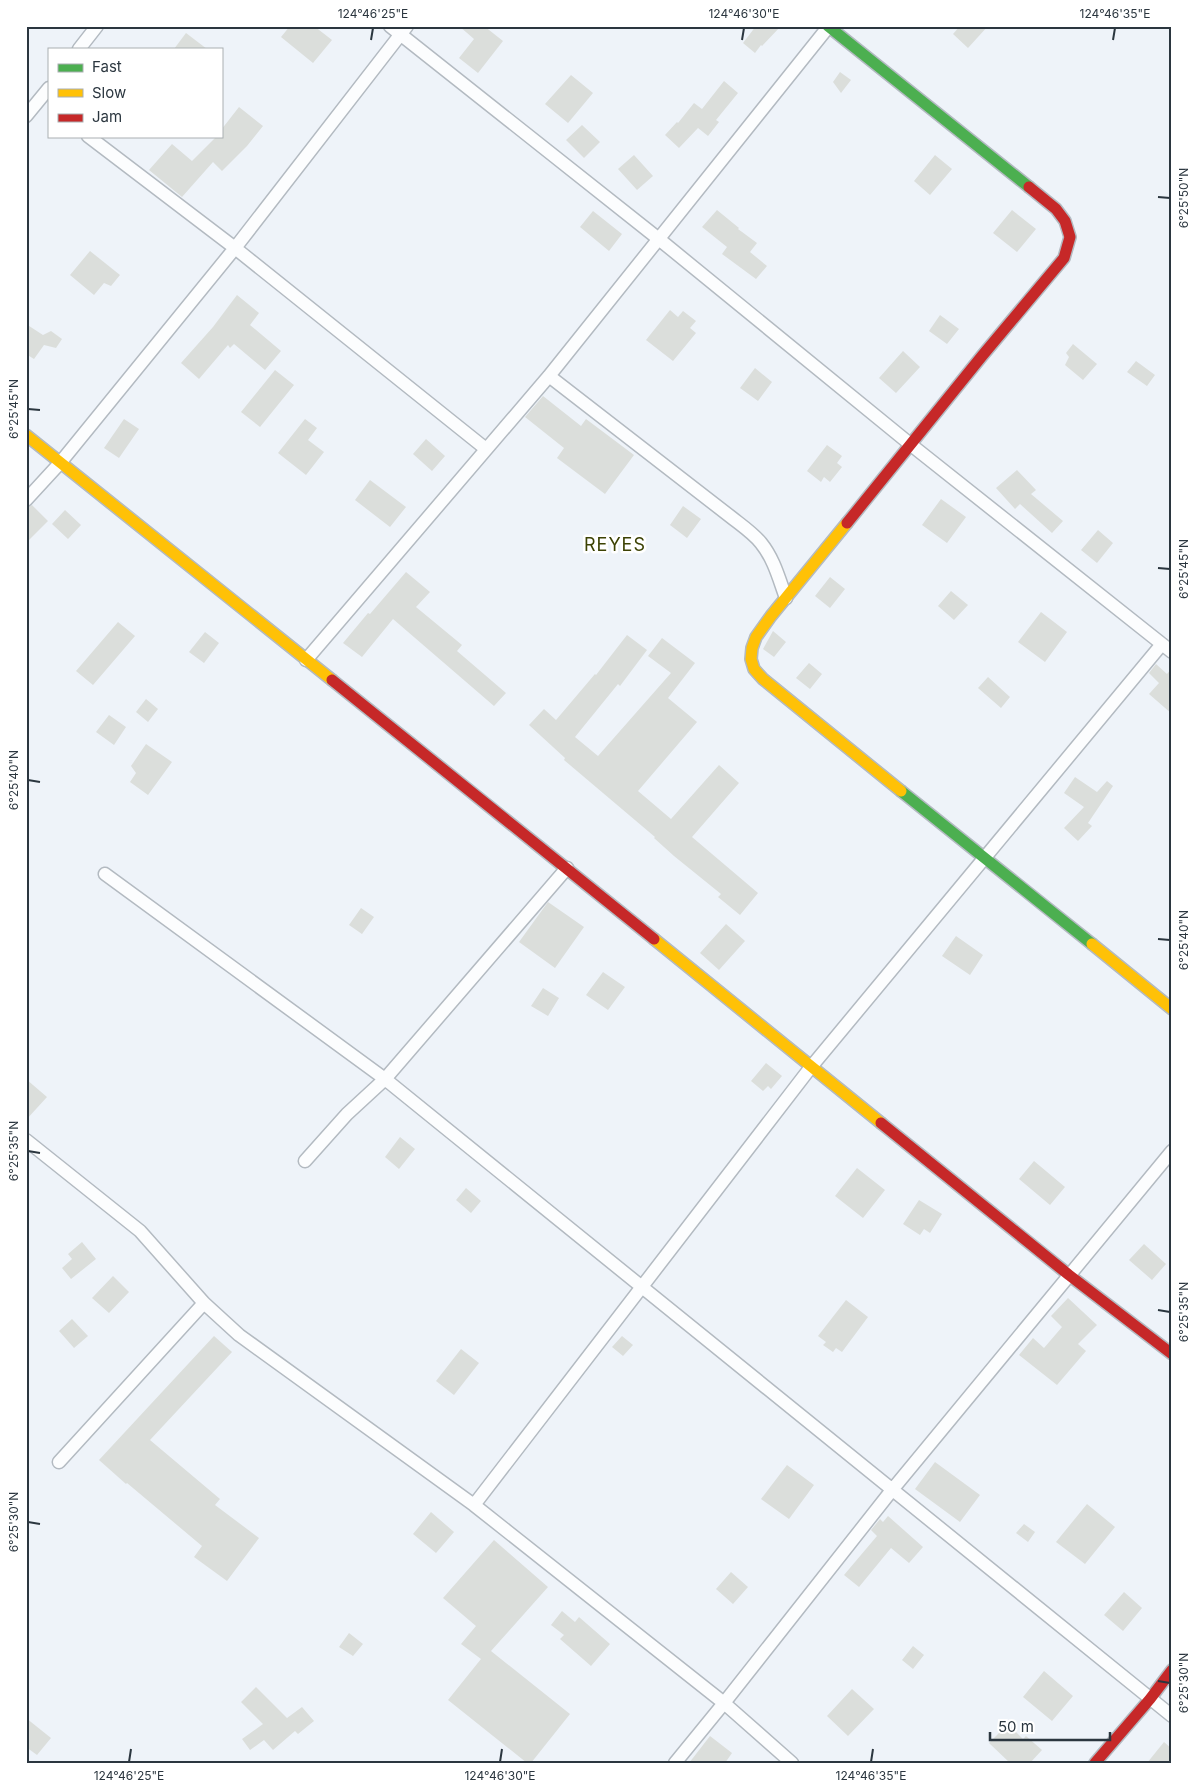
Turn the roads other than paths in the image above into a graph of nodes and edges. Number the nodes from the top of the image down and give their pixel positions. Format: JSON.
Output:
{"nodes":[{"id":1,"x":97,"y":26,"type":"edge"},
{"id":2,"x":828,"y":26,"type":"edge"},
{"id":3,"x":399,"y":29,"type":"edge"},
{"id":4,"x":80,"y":48,"type":"edge"},
{"id":5,"x":48,"y":91,"type":"edge"},
{"id":6,"x":44,"y":103,"type":"edge"},
{"id":7,"x":26,"y":116,"type":"edge"},
{"id":8,"x":91,"y":138,"type":"edge"},
{"id":9,"x":660,"y":240,"type":"junction"},
{"id":10,"x":235,"y":248,"type":"junction"},
{"id":11,"x":549,"y":376,"type":"junction"},
{"id":12,"x":26,"y":435,"type":"edge"},
{"id":13,"x":910,"y":444,"type":"junction"},
{"id":14,"x":486,"y":449,"type":"junction"},
{"id":15,"x":60,"y":463,"type":"junction"},
{"id":16,"x":26,"y":500,"type":"edge"},
{"id":17,"x":786,"y":598,"type":"junction"},
{"id":18,"x":1167,"y":648,"type":"edge"},
{"id":19,"x":306,"y":660,"type":"junction"},
{"id":20,"x":985,"y":858,"type":"junction"},
{"id":21,"x":567,"y":868,"type":"junction"},
{"id":22,"x":105,"y":874,"type":"dead end"},
{"id":23,"x":1172,"y":1008,"type":"edge"},
{"id":24,"x":811,"y":1067,"type":"junction"},
{"id":25,"x":385,"y":1079,"type":"junction"},
{"id":26,"x":26,"y":1140,"type":"edge"},
{"id":27,"x":1172,"y":1151,"type":"edge"},
{"id":28,"x":305,"y":1161,"type":"dead end"},
{"id":29,"x":1070,"y":1275,"type":"junction"},
{"id":30,"x":642,"y":1286,"type":"junction"},
{"id":31,"x":204,"y":1302,"type":"junction"},
{"id":32,"x":1172,"y":1354,"type":"edge"},
{"id":33,"x":59,"y":1462,"type":"dead end"},
{"id":34,"x":892,"y":1490,"type":"junction"},
{"id":35,"x":474,"y":1505,"type":"junction"},
{"id":36,"x":1172,"y":1670,"type":"edge"},
{"id":37,"x":1150,"y":1699,"type":"junction"},
{"id":38,"x":724,"y":1703,"type":"junction"},
{"id":39,"x":1172,"y":1716,"type":"edge"},
{"id":40,"x":675,"y":1763,"type":"edge"},
{"id":41,"x":792,"y":1763,"type":"edge"},
{"id":42,"x":1095,"y":1763,"type":"edge"}],
"edges":[{"from":1,"to":4,"type":"street"},
{"from":2,"to":9,"type":"street"},
{"from":2,"to":13,"type":"main road"},
{"from":3,"to":9,"type":"street"},
{"from":3,"to":10,"type":"street"},
{"from":5,"to":6,"type":"street"},
{"from":6,"to":7,"type":"street"},
{"from":8,"to":10,"type":"street"},
{"from":9,"to":11,"type":"street"},
{"from":9,"to":13,"type":"street"},
{"from":10,"to":14,"type":"street"},
{"from":10,"to":15,"type":"street"},
{"from":11,"to":14,"type":"street"},
{"from":11,"to":17,"type":"street"},
{"from":12,"to":15,"type":"main road"},
{"from":13,"to":17,"type":"main road"},
{"from":13,"to":18,"type":"street"},
{"from":14,"to":19,"type":"street"},
{"from":15,"to":16,"type":"street"},
{"from":15,"to":19,"type":"main road"},
{"from":17,"to":20,"type":"main road"},
{"from":18,"to":20,"type":"street"},
{"from":19,"to":21,"type":"main road"},
{"from":20,"to":23,"type":"main road"},
{"from":20,"to":24,"type":"street"},
{"from":21,"to":24,"type":"main road"},
{"from":21,"to":25,"type":"street"},
{"from":22,"to":25,"type":"street"},
{"from":24,"to":29,"type":"main road"},
{"from":24,"to":30,"type":"street"},
{"from":25,"to":28,"type":"street"},
{"from":25,"to":30,"type":"street"},
{"from":26,"to":31,"type":"street"},
{"from":27,"to":29,"type":"street"},
{"from":29,"to":32,"type":"main road"},
{"from":29,"to":34,"type":"street"},
{"from":30,"to":34,"type":"street"},
{"from":30,"to":35,"type":"street"},
{"from":31,"to":33,"type":"street"},
{"from":31,"to":35,"type":"street"},
{"from":34,"to":37,"type":"street"},
{"from":34,"to":38,"type":"street"},
{"from":35,"to":38,"type":"street"},
{"from":36,"to":37,"type":"main road"},
{"from":37,"to":39,"type":"street"},
{"from":37,"to":42,"type":"main road"},
{"from":38,"to":40,"type":"street"},
{"from":38,"to":41,"type":"street"}]}
